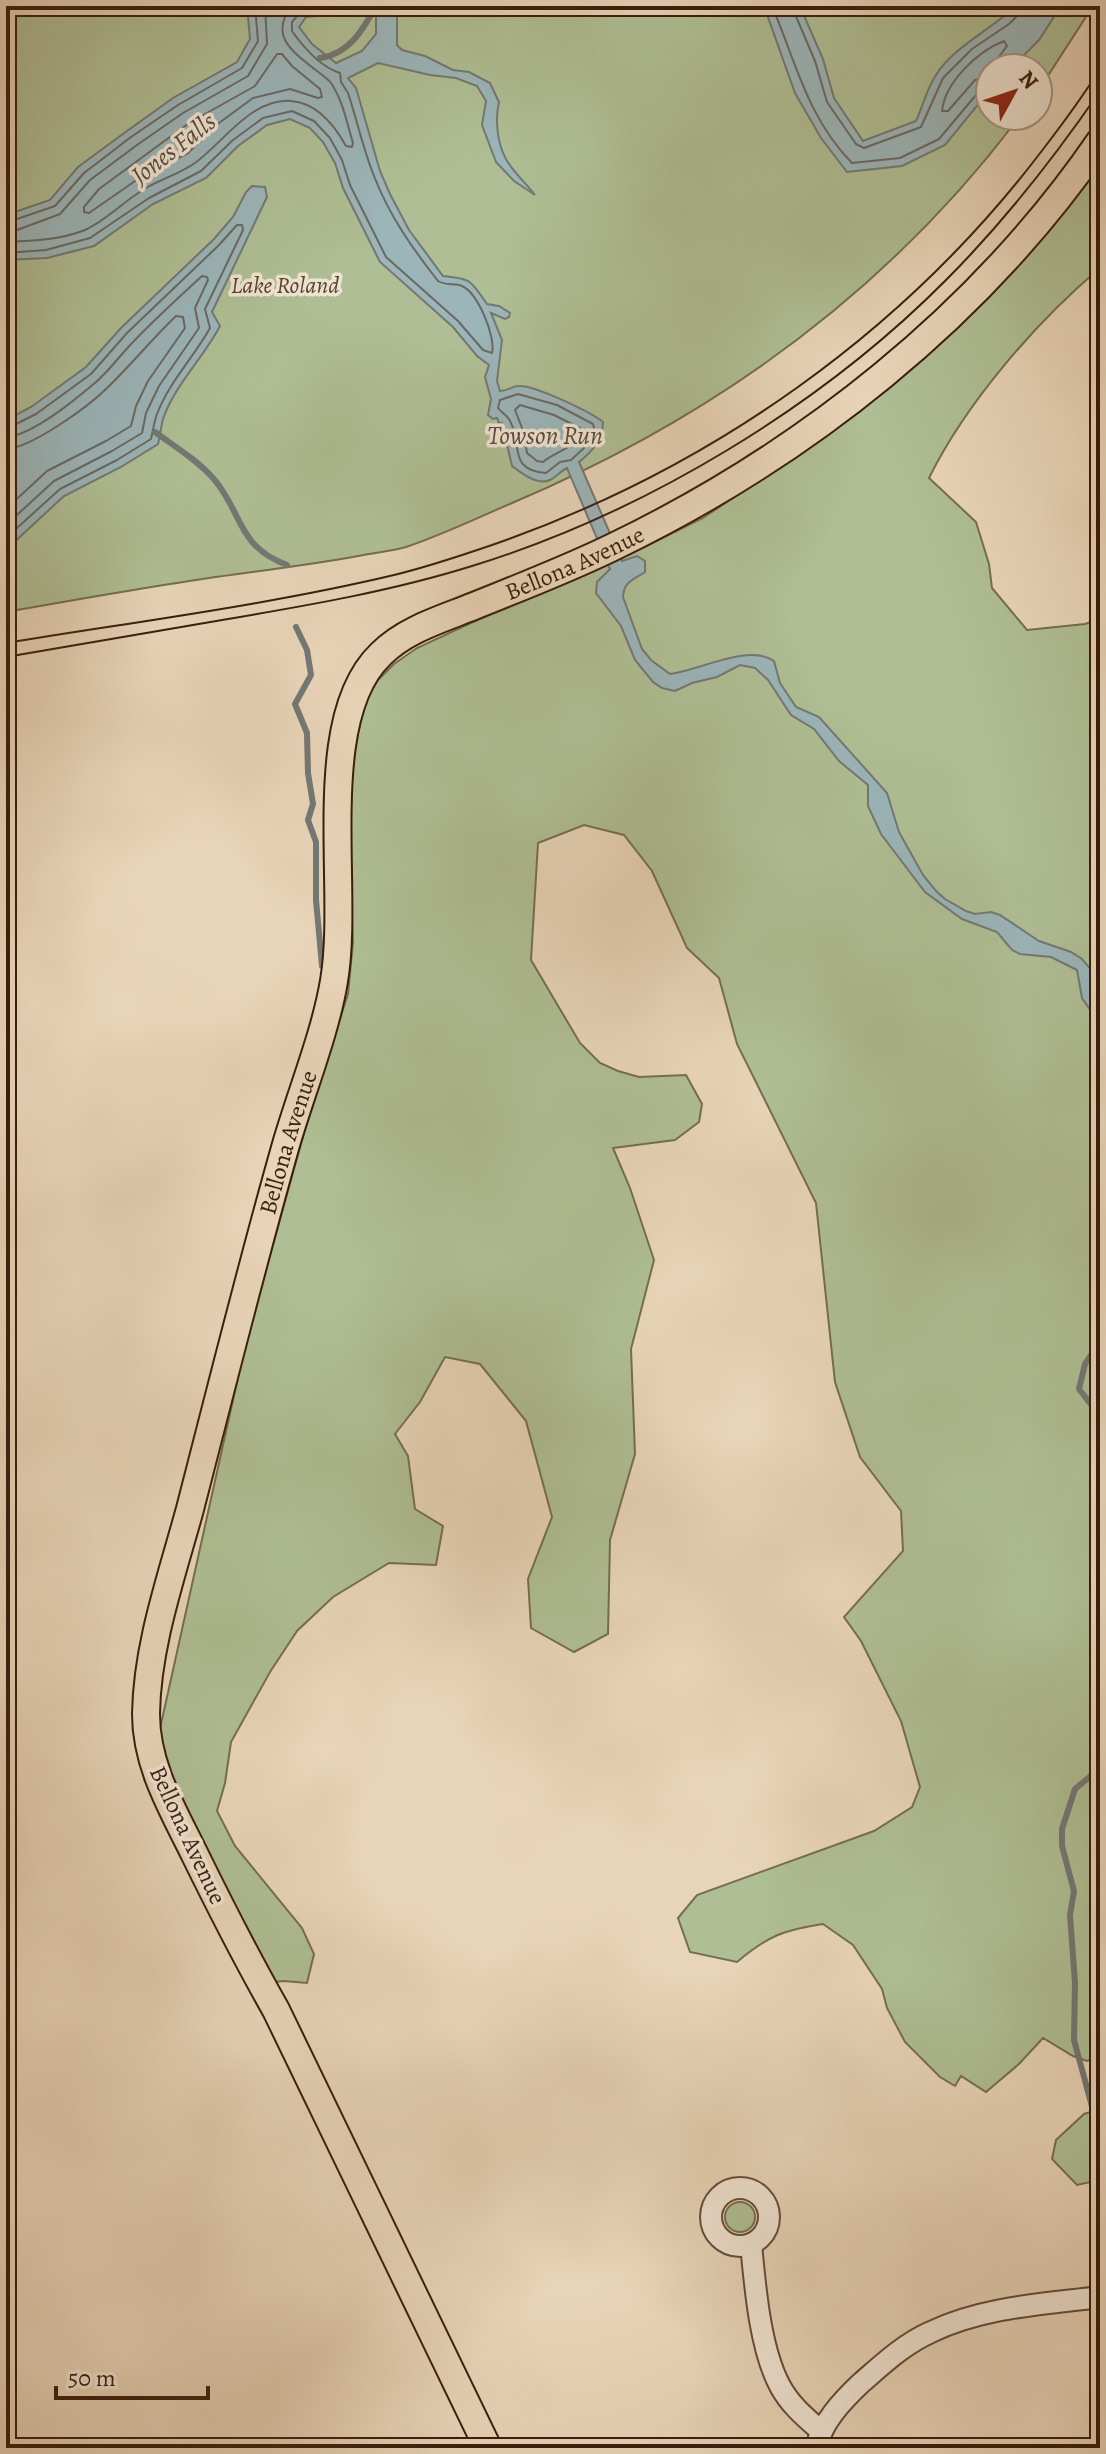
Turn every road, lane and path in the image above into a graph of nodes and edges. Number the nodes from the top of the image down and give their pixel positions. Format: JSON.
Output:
{"nodes":[{"id":1,"x":1100,"y":141,"type":"edge"},
{"id":2,"x":751,"y":2244,"type":"dead end"},
{"id":3,"x":1100,"y":2297,"type":"edge"},
{"id":4,"x":819,"y":2440,"type":"edge"},
{"id":5,"x":488,"y":2448,"type":"edge"}],
"edges":[{"from":1,"to":5,"type":"main road","name":"Bellona Avenue"},
{"from":2,"to":4,"type":"street"},
{"from":3,"to":4,"type":"street"}]}
